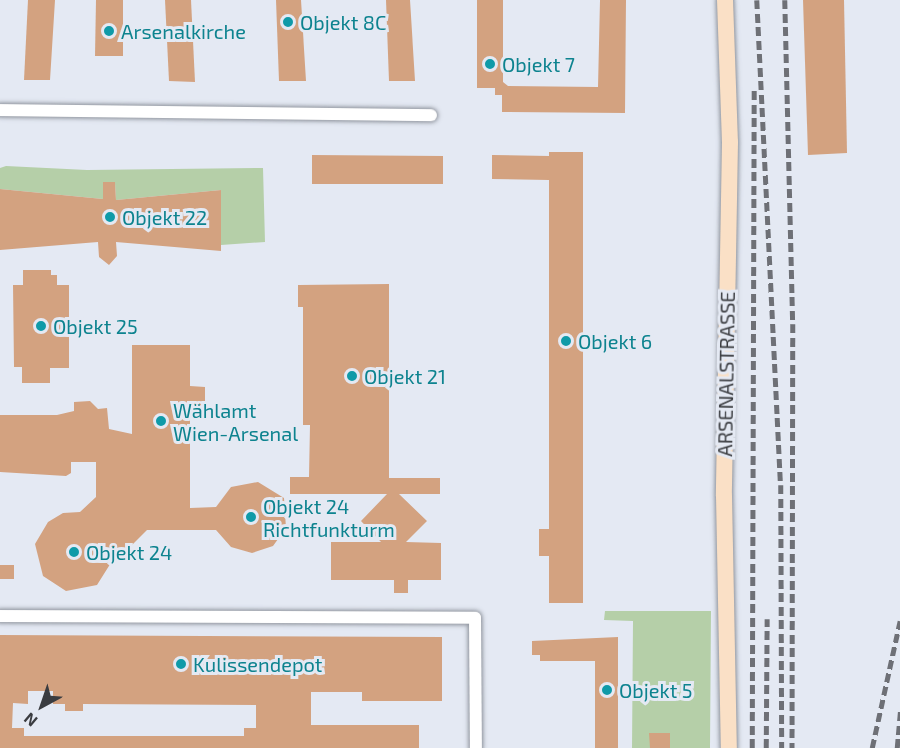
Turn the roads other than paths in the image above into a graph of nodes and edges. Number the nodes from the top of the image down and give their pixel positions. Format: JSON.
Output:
{"nodes":[{"id":1,"x":725,"y":0,"type":"edge"},
{"id":2,"x":0,"y":111,"type":"edge"},
{"id":3,"x":431,"y":115,"type":"dead end"},
{"id":4,"x":0,"y":616,"type":"edge"},
{"id":5,"x":476,"y":748,"type":"edge"},
{"id":6,"x":729,"y":748,"type":"edge"}],
"edges":[{"from":1,"to":6,"type":"main road","name":"ARSENALSTRASSE"},
{"from":2,"to":3,"type":"street"},
{"from":4,"to":5,"type":"street"}]}
